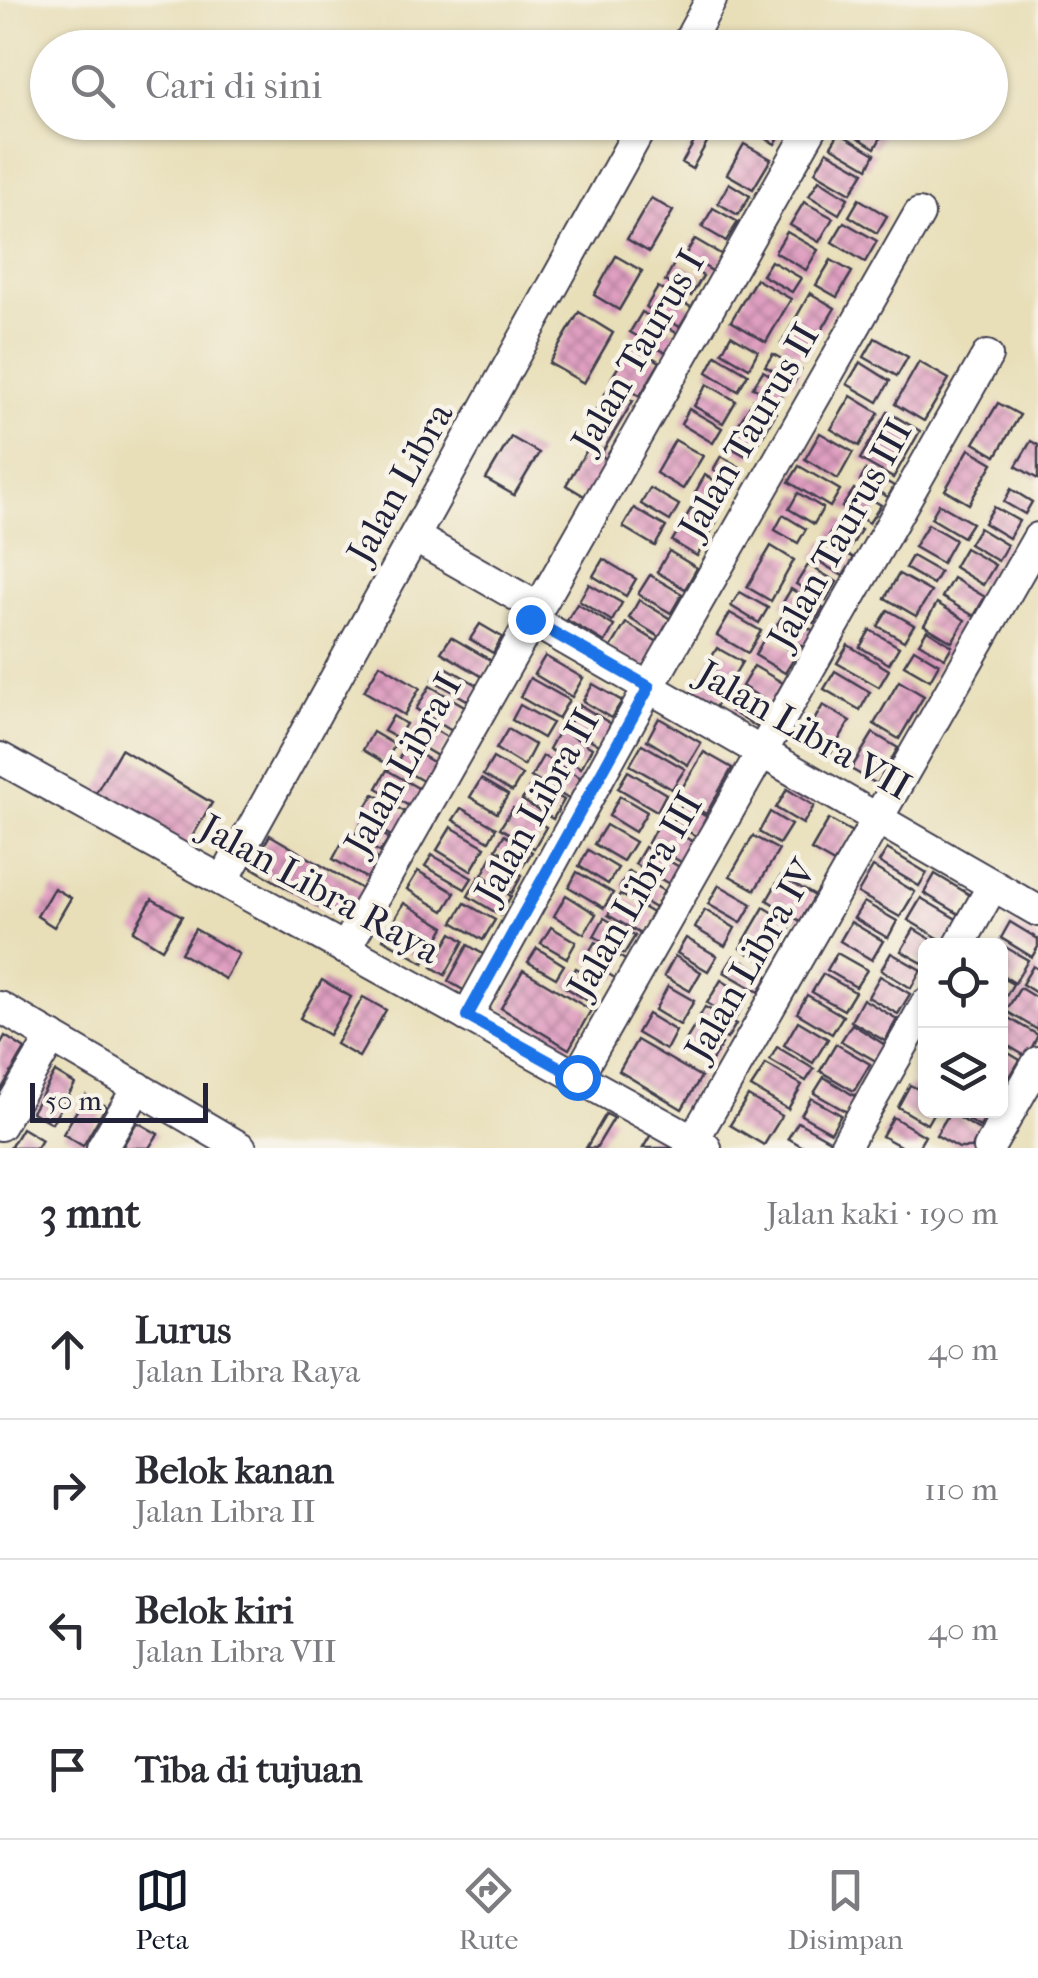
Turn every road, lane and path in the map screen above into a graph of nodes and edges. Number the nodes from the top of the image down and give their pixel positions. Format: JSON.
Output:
{"nodes":[{"id":1,"x":712,"y":0,"type":"edge"},
{"id":2,"x":695,"y":30,"type":"edge"},
{"id":3,"x":634,"y":140,"type":"edge"},
{"id":4,"x":805,"y":140,"type":"edge"},
{"id":5,"x":918,"y":214,"type":"dead end"},
{"id":6,"x":987,"y":356,"type":"dead end"},
{"id":7,"x":416,"y":538,"type":"junction"},
{"id":8,"x":1038,"y":538,"type":"edge"},
{"id":9,"x":534,"y":613,"type":"junction"},
{"id":10,"x":649,"y":687,"type":"junction"},
{"id":11,"x":763,"y":752,"type":"junction"},
{"id":12,"x":0,"y":758,"type":"edge"},
{"id":13,"x":878,"y":819,"type":"junction"},
{"id":14,"x":223,"y":881,"type":"junction"},
{"id":15,"x":993,"y":885,"type":"junction"},
{"id":16,"x":1038,"y":911,"type":"edge"},
{"id":17,"x":963,"y":938,"type":"edge"},
{"id":18,"x":345,"y":949,"type":"junction"},
{"id":19,"x":0,"y":1006,"type":"edge"},
{"id":20,"x":467,"y":1016,"type":"junction"},
{"id":21,"x":918,"y":1018,"type":"edge"},
{"id":22,"x":52,"y":1037,"type":"junction"},
{"id":23,"x":1038,"y":1062,"type":"edge"},
{"id":24,"x":577,"y":1077,"type":"junction"},
{"id":25,"x":138,"y":1088,"type":"junction"},
{"id":26,"x":0,"y":1125,"type":"edge"},
{"id":27,"x":226,"y":1144,"type":"edge"},
{"id":28,"x":696,"y":1146,"type":"edge"},
{"id":29,"x":102,"y":1148,"type":"edge"},
{"id":30,"x":844,"y":1148,"type":"edge"},
{"id":31,"x":989,"y":1148,"type":"edge"}],
"edges":[{"from":1,"to":2,"type":"street"},
{"from":3,"to":7,"type":"street","name":"Jalan Libra"},
{"from":4,"to":9,"type":"street","name":"Jalan Taurus I"},
{"from":5,"to":10,"type":"street","name":"Jalan Taurus II"},
{"from":6,"to":11,"type":"street","name":"Jalan Taurus III"},
{"from":7,"to":9,"type":"street","name":"Jalan Libra VII"},
{"from":7,"to":14,"type":"street","name":"Jalan Libra"},
{"from":8,"to":13,"type":"street","name":"Jalan Libra IV"},
{"from":9,"to":10,"type":"street","name":"Jalan Libra VII"},
{"from":9,"to":18,"type":"street","name":"Jalan Libra I"},
{"from":10,"to":11,"type":"street","name":"Jalan Libra VII"},
{"from":10,"to":20,"type":"street","name":"Jalan Libra II"},
{"from":11,"to":13,"type":"street","name":"Jalan Libra VII"},
{"from":11,"to":24,"type":"street","name":"Jalan Libra III"},
{"from":12,"to":14,"type":"street","name":"Jalan Libra Raya"},
{"from":13,"to":15,"type":"street","name":"Jalan Libra VII"},
{"from":13,"to":28,"type":"street","name":"Jalan Libra IV"},
{"from":14,"to":18,"type":"street","name":"Jalan Libra Raya"},
{"from":15,"to":16,"type":"street","name":"Jalan Libra VII"},
{"from":15,"to":17,"type":"street"},
{"from":18,"to":20,"type":"street","name":"Jalan Libra Raya"},
{"from":19,"to":22,"type":"street"},
{"from":20,"to":24,"type":"street","name":"Jalan Libra Raya"},
{"from":21,"to":30,"type":"street"},
{"from":22,"to":25,"type":"street"},
{"from":22,"to":26,"type":"street"},
{"from":23,"to":31,"type":"street"},
{"from":24,"to":28,"type":"street","name":"Jalan Libra Raya"},
{"from":25,"to":27,"type":"street"},
{"from":25,"to":29,"type":"street"}]}
